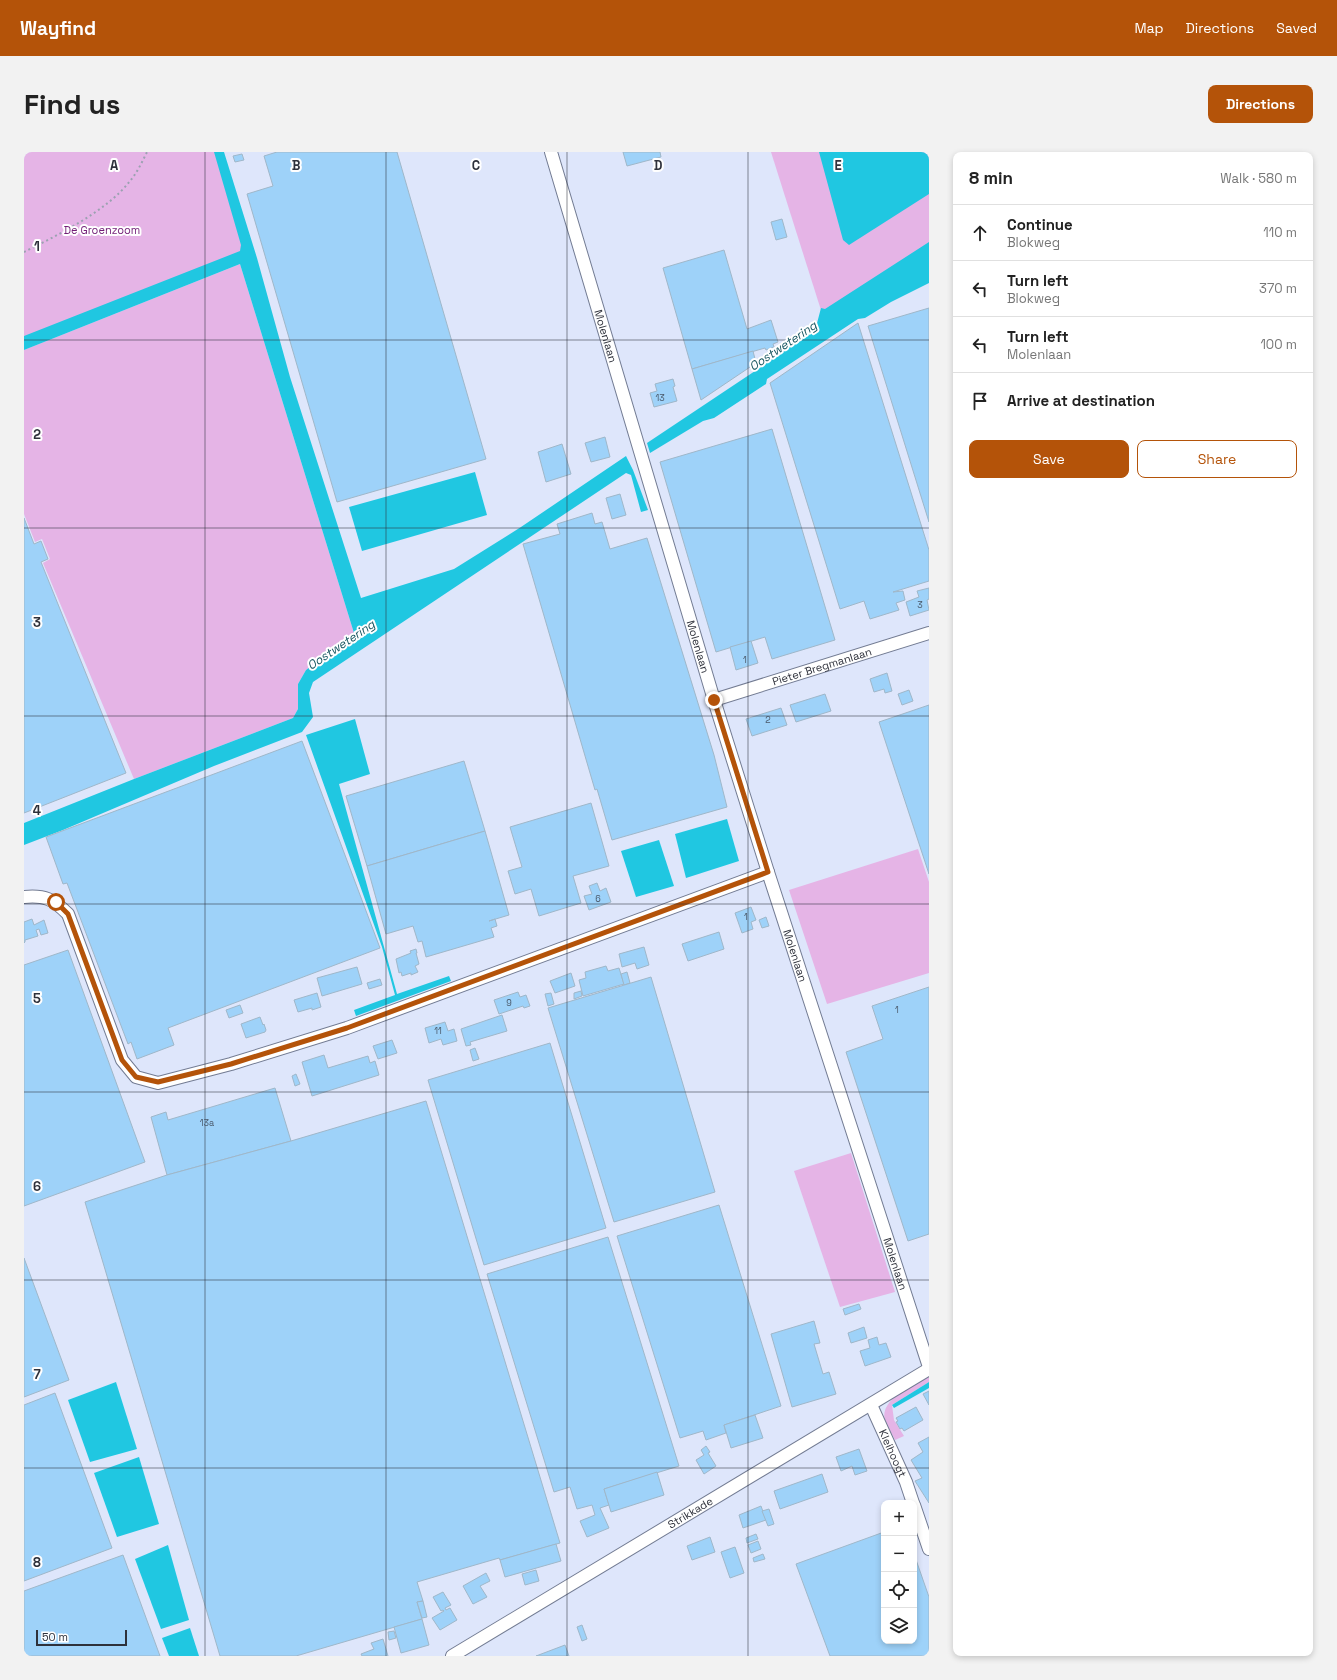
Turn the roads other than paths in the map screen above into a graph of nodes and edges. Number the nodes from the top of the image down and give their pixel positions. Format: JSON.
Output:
{"nodes":[{"id":1,"x":550,"y":152,"type":"edge"},
{"id":2,"x":929,"y":632,"type":"edge"},
{"id":3,"x":714,"y":700,"type":"junction"},
{"id":4,"x":768,"y":872,"type":"junction"},
{"id":5,"x":24,"y":897,"type":"edge"},
{"id":6,"x":929,"y":1368,"type":"edge"},
{"id":7,"x":871,"y":1405,"type":"junction"},
{"id":8,"x":913,"y":1500,"type":"edge"},
{"id":9,"x":917,"y":1513,"type":"edge"},
{"id":10,"x":929,"y":1549,"type":"edge"},
{"id":11,"x":452,"y":1656,"type":"edge"}],
"edges":[{"from":1,"to":3,"type":"street","name":"Molenlaan"},
{"from":2,"to":3,"type":"street","name":"Pieter Bregmanlaan"},
{"from":3,"to":4,"type":"street","name":"Molenlaan"},
{"from":4,"to":5,"type":"street"},
{"from":4,"to":6,"type":"street","name":"Molenlaan"},
{"from":6,"to":7,"type":"street","name":"Strikkade"},
{"from":7,"to":8,"type":"street","name":"Kleihoogt"},
{"from":7,"to":11,"type":"street","name":"Strikkade"},
{"from":9,"to":10,"type":"street","name":"Kleihoogt"}]}
